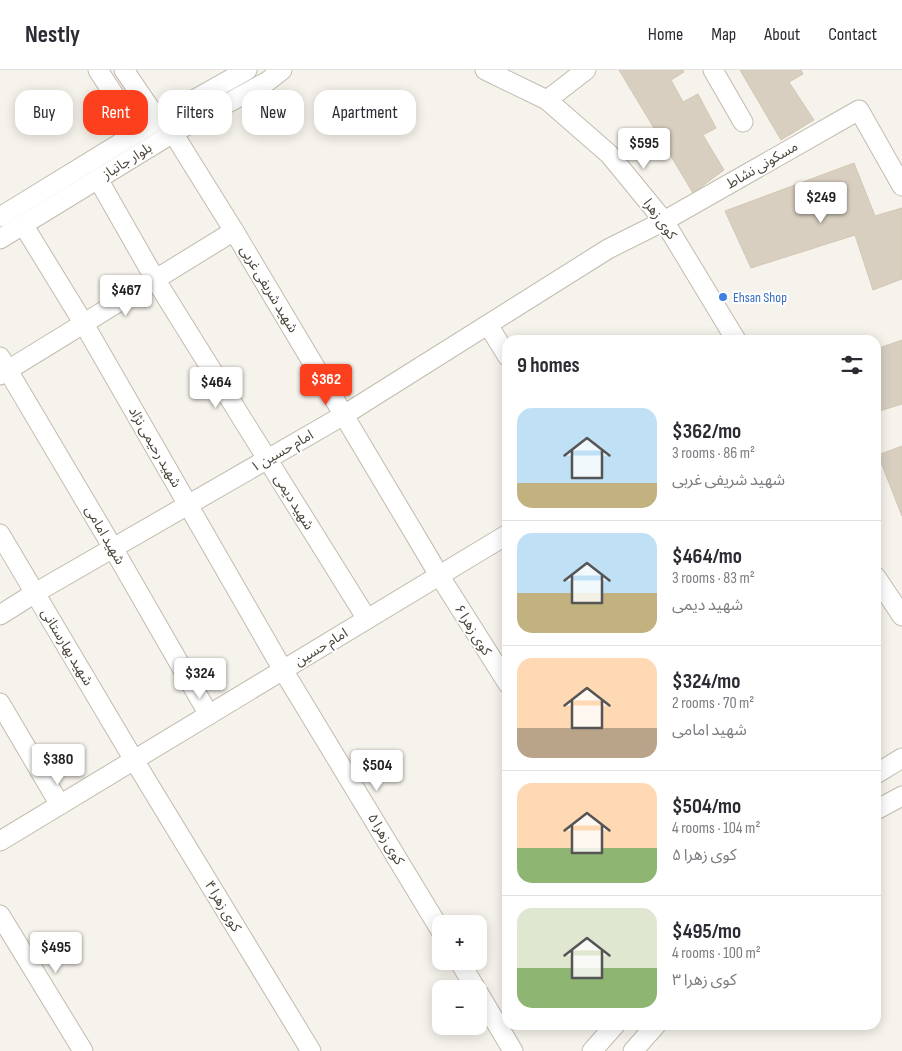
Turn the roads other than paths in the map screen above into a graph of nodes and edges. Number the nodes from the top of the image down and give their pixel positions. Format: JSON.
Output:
{"nodes":[{"id":1,"x":98,"y":70,"type":"edge"},
{"id":2,"x":124,"y":70,"type":"edge"},
{"id":3,"x":247,"y":70,"type":"edge"},
{"id":4,"x":282,"y":70,"type":"edge"},
{"id":5,"x":485,"y":70,"type":"edge"},
{"id":6,"x":586,"y":70,"type":"edge"},
{"id":7,"x":713,"y":70,"type":"edge"},
{"id":8,"x":111,"y":90,"type":"edge"},
{"id":9,"x":211,"y":90,"type":"edge"},
{"id":10,"x":546,"y":100,"type":"junction"},
{"id":11,"x":232,"y":101,"type":"edge"},
{"id":12,"x":158,"y":120,"type":"joint"},
{"id":13,"x":743,"y":122,"type":"dead end"},
{"id":14,"x":148,"y":126,"type":"edge"},
{"id":15,"x":133,"y":135,"type":"edge"},
{"id":16,"x":170,"y":135,"type":"edge"},
{"id":17,"x":174,"y":135,"type":"edge"},
{"id":18,"x":98,"y":179,"type":"junction"},
{"id":19,"x":902,"y":186,"type":"edge"},
{"id":20,"x":0,"y":217,"type":"edge"},
{"id":21,"x":664,"y":221,"type":"junction"},
{"id":22,"x":24,"y":226,"type":"junction"},
{"id":23,"x":234,"y":231,"type":"junction"},
{"id":24,"x":0,"y":239,"type":"edge"},
{"id":25,"x":156,"y":279,"type":"junction"},
{"id":26,"x":84,"y":324,"type":"junction"},
{"id":27,"x":488,"y":325,"type":"junction"},
{"id":28,"x":733,"y":335,"type":"edge"},
{"id":29,"x":502,"y":347,"type":"edge"},
{"id":30,"x":3,"y":368,"type":"edge"},
{"id":31,"x":344,"y":415,"type":"junction"},
{"id":32,"x":267,"y":459,"type":"junction"},
{"id":33,"x":188,"y":505,"type":"junction"},
{"id":34,"x":0,"y":534,"type":"edge"},
{"id":35,"x":502,"y":538,"type":"edge"},
{"id":36,"x":113,"y":548,"type":"junction"},
{"id":37,"x":439,"y":576,"type":"junction"},
{"id":38,"x":881,"y":584,"type":"edge"},
{"id":39,"x":35,"y":592,"type":"junction"},
{"id":40,"x":0,"y":615,"type":"edge"},
{"id":41,"x":902,"y":616,"type":"edge"},
{"id":42,"x":367,"y":619,"type":"junction"},
{"id":43,"x":283,"y":670,"type":"junction"},
{"id":44,"x":502,"y":675,"type":"edge"},
{"id":45,"x":0,"y":703,"type":"edge"},
{"id":46,"x":209,"y":715,"type":"junction"},
{"id":47,"x":902,"y":758,"type":"edge"},
{"id":48,"x":134,"y":760,"type":"junction"},
{"id":49,"x":881,"y":771,"type":"edge"},
{"id":50,"x":902,"y":796,"type":"edge"},
{"id":51,"x":60,"y":805,"type":"junction"},
{"id":52,"x":881,"y":807,"type":"edge"},
{"id":53,"x":0,"y":841,"type":"edge"},
{"id":54,"x":0,"y":915,"type":"edge"},
{"id":55,"x":432,"y":917,"type":"edge"},
{"id":56,"x":487,"y":1007,"type":"edge"},
{"id":57,"x":611,"y":1030,"type":"edge"},
{"id":58,"x":652,"y":1030,"type":"edge"},
{"id":59,"x":83,"y":1051,"type":"edge"},
{"id":60,"x":311,"y":1051,"type":"edge"},
{"id":61,"x":513,"y":1051,"type":"edge"},
{"id":62,"x":592,"y":1051,"type":"edge"},
{"id":63,"x":633,"y":1051,"type":"edge"}],
"edges":[{"from":1,"to":8,"type":"street"},
{"from":2,"to":12,"type":"street","name":"شهید شریفی غربی"},
{"from":3,"to":9,"type":"street","name":"بلوار جانباز"},
{"from":4,"to":11,"type":"street","name":"بلوار جانباز"},
{"from":5,"to":10,"type":"street","name":"کوی زهرا"},
{"from":6,"to":10,"type":"street"},
{"from":7,"to":13,"type":"street"},
{"from":10,"to":21,"type":"street","name":"کوی زهرا"},
{"from":12,"to":14,"type":"street","name":"بلوار جانباز"},
{"from":15,"to":20,"type":"street","name":"بلوار جانباز"},
{"from":16,"to":18,"type":"street","name":"بلوار جانباز"},
{"from":17,"to":23,"type":"street","name":"شهید شریفی غربی"},
{"from":18,"to":22,"type":"street","name":"بلوار جانباز"},
{"from":18,"to":25,"type":"street","name":"شهید دیمی"},
{"from":19,"to":21,"type":"street","name":"مسکونی نشاط"},
{"from":21,"to":27,"type":"street","name":"امام حسین ۱"},
{"from":21,"to":28,"type":"street","name":"کوی زهرا"},
{"from":22,"to":24,"type":"street","name":"بلوار جانباز"},
{"from":22,"to":26,"type":"street","name":"شهید رحیمی نژاد"},
{"from":23,"to":25,"type":"street"},
{"from":23,"to":31,"type":"street","name":"شهید شریفی غربی"},
{"from":25,"to":26,"type":"street"},
{"from":25,"to":32,"type":"street","name":"شهید دیمی"},
{"from":26,"to":30,"type":"street"},
{"from":26,"to":33,"type":"street","name":"شهید رحیمی نژاد"},
{"from":27,"to":29,"type":"street"},
{"from":27,"to":31,"type":"street","name":"امام حسین ۱"},
{"from":30,"to":36,"type":"street","name":"شهید امامی"},
{"from":31,"to":32,"type":"street","name":"امام حسین ۱"},
{"from":31,"to":37,"type":"street","name":"شهید شریفی غربی"},
{"from":32,"to":33,"type":"street","name":"امام حسین ۱"},
{"from":32,"to":42,"type":"street","name":"شهید دیمی"},
{"from":33,"to":36,"type":"street","name":"امام حسین ۱"},
{"from":33,"to":43,"type":"street","name":"شهید رحیمی نژاد"},
{"from":34,"to":39,"type":"street","name":"شهید بهارستانی"},
{"from":35,"to":37,"type":"street","name":"امام حسین"},
{"from":36,"to":39,"type":"street","name":"امام حسین ۱"},
{"from":36,"to":46,"type":"street","name":"شهید امامی"},
{"from":37,"to":42,"type":"street","name":"امام حسین"},
{"from":37,"to":44,"type":"street","name":"کوی زهرا ۶"},
{"from":38,"to":41,"type":"street"},
{"from":39,"to":40,"type":"street","name":"امام حسین ۱"},
{"from":39,"to":48,"type":"street","name":"شهید بهارستانی"},
{"from":42,"to":43,"type":"street","name":"امام حسین"},
{"from":43,"to":46,"type":"street","name":"امام حسین"},
{"from":43,"to":55,"type":"street","name":"کوی زهرا ۵"},
{"from":45,"to":51,"type":"street"},
{"from":46,"to":48,"type":"street","name":"امام حسین"},
{"from":47,"to":49,"type":"street"},
{"from":48,"to":51,"type":"street"},
{"from":48,"to":60,"type":"street","name":"کوی زهرا ۴"},
{"from":50,"to":52,"type":"street"},
{"from":51,"to":53,"type":"street"},
{"from":54,"to":59,"type":"street"},
{"from":56,"to":61,"type":"street"},
{"from":57,"to":62,"type":"street"},
{"from":58,"to":63,"type":"street"}]}
